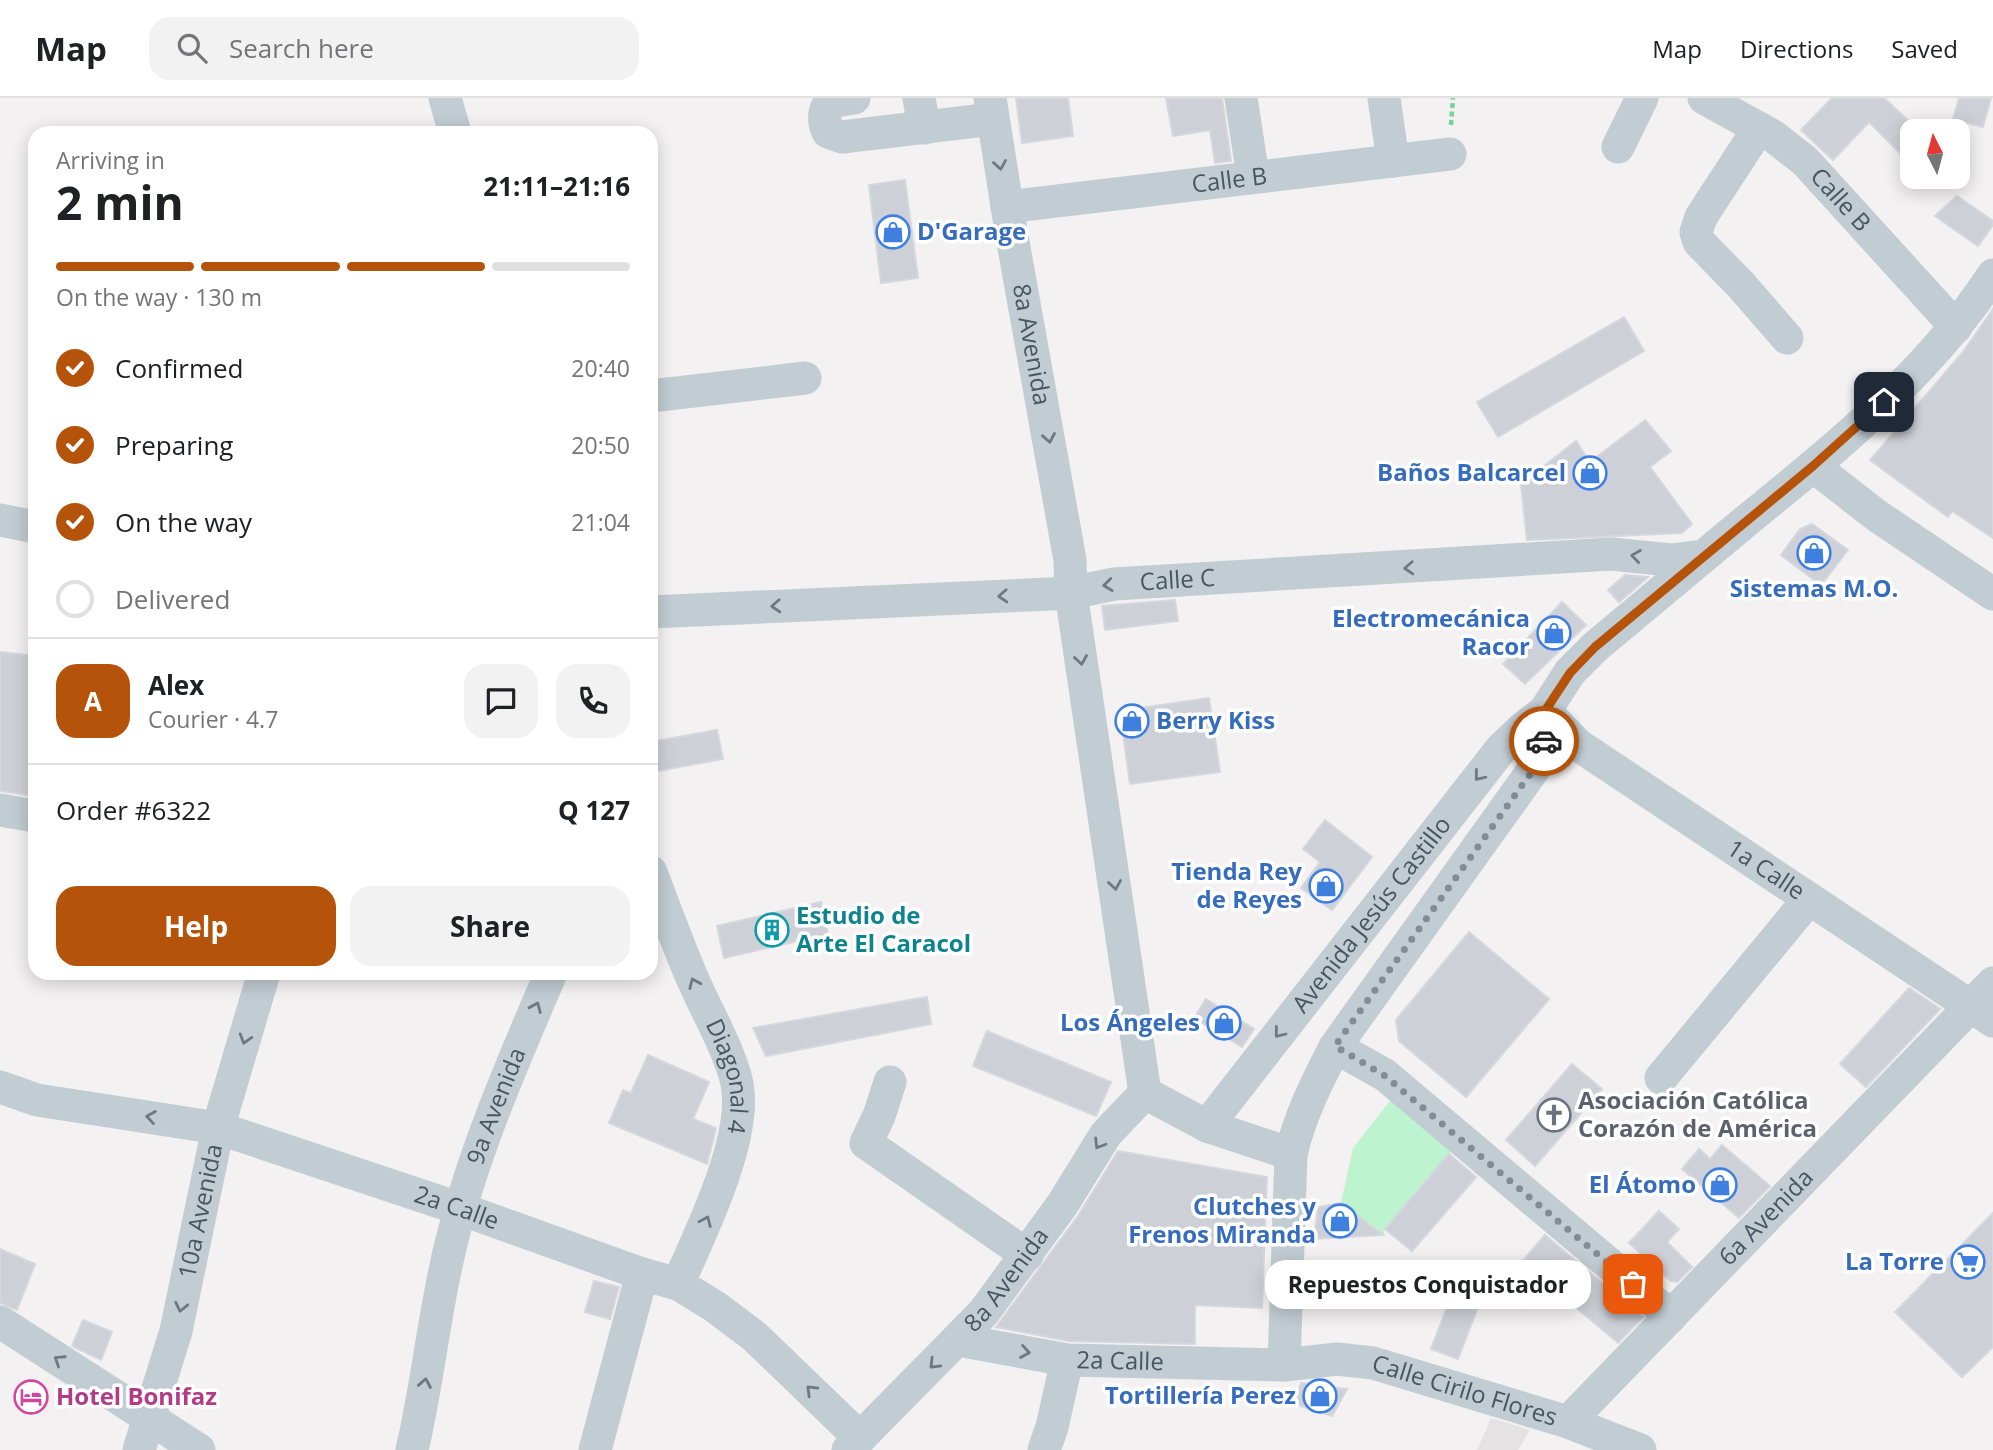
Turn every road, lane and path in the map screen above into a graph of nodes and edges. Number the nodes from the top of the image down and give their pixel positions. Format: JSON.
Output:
{"nodes":[{"id":1,"x":445,"y":98,"type":"edge"},
{"id":2,"x":854,"y":98,"type":"edge"},
{"id":3,"x":1241,"y":98,"type":"edge"},
{"id":4,"x":1384,"y":98,"type":"edge"},
{"id":5,"x":1642,"y":98,"type":"edge"},
{"id":6,"x":1704,"y":98,"type":"edge"},
{"id":7,"x":991,"y":108,"type":"edge"},
{"id":8,"x":921,"y":113,"type":"edge"},
{"id":9,"x":453,"y":126,"type":"edge"},
{"id":10,"x":1759,"y":128,"type":"junction"},
{"id":11,"x":1618,"y":148,"type":"dead end"},
{"id":12,"x":1450,"y":154,"type":"dead end"},
{"id":13,"x":1393,"y":161,"type":"junction"},
{"id":14,"x":1253,"y":176,"type":"junction"},
{"id":15,"x":1007,"y":207,"type":"junction"},
{"id":16,"x":1993,"y":275,"type":"edge"},
{"id":17,"x":1956,"y":327,"type":"junction"},
{"id":18,"x":1787,"y":338,"type":"dead end"},
{"id":19,"x":805,"y":378,"type":"dead end"},
{"id":20,"x":658,"y":395,"type":"edge"},
{"id":21,"x":1813,"y":466,"type":"junction"},
{"id":22,"x":0,"y":520,"type":"edge"},
{"id":23,"x":28,"y":526,"type":"edge"},
{"id":24,"x":1703,"y":556,"type":"junction"},
{"id":25,"x":1071,"y":593,"type":"junction"},
{"id":26,"x":1993,"y":594,"type":"edge"},
{"id":27,"x":658,"y":612,"type":"edge"},
{"id":28,"x":1545,"y":711,"type":"junction"},
{"id":29,"x":0,"y":810,"type":"edge"},
{"id":30,"x":28,"y":815,"type":"edge"},
{"id":31,"x":658,"y":891,"type":"edge"},
{"id":32,"x":1809,"y":899,"type":"junction"},
{"id":33,"x":262,"y":980,"type":"edge"},
{"id":34,"x":548,"y":980,"type":"edge"},
{"id":35,"x":1993,"y":983,"type":"edge"},
{"id":36,"x":1981,"y":1014,"type":"edge"},
{"id":37,"x":1335,"y":1046,"type":"junction"},
{"id":38,"x":1661,"y":1079,"type":"dead end"},
{"id":39,"x":890,"y":1082,"type":"dead end"},
{"id":40,"x":0,"y":1087,"type":"edge"},
{"id":41,"x":1145,"y":1093,"type":"junction"},
{"id":42,"x":1208,"y":1126,"type":"junction"},
{"id":43,"x":218,"y":1128,"type":"junction"},
{"id":44,"x":1291,"y":1154,"type":"junction"},
{"id":45,"x":461,"y":1209,"type":"junction"},
{"id":46,"x":1027,"y":1255,"type":"junction"},
{"id":47,"x":642,"y":1274,"type":"junction"},
{"id":48,"x":678,"y":1283,"type":"junction"},
{"id":49,"x":1671,"y":1316,"type":"junction"},
{"id":50,"x":0,"y":1322,"type":"edge"},
{"id":51,"x":958,"y":1340,"type":"junction"},
{"id":52,"x":1068,"y":1360,"type":"junction"},
{"id":53,"x":1284,"y":1365,"type":"junction"},
{"id":54,"x":148,"y":1417,"type":"junction"},
{"id":55,"x":1568,"y":1422,"type":"junction"},
{"id":56,"x":854,"y":1444,"type":"edge"},
{"id":57,"x":139,"y":1450,"type":"edge"},
{"id":58,"x":199,"y":1450,"type":"edge"},
{"id":59,"x":412,"y":1450,"type":"edge"},
{"id":60,"x":595,"y":1450,"type":"edge"},
{"id":61,"x":1044,"y":1450,"type":"edge"},
{"id":62,"x":1640,"y":1450,"type":"edge"}],
"edges":[{"from":1,"to":9,"type":"street"},
{"from":2,"to":8,"type":"street"},
{"from":3,"to":14,"type":"street"},
{"from":4,"to":13,"type":"street"},
{"from":5,"to":11,"type":"street"},
{"from":6,"to":10,"type":"street","name":"Calle B"},
{"from":7,"to":8,"type":"street"},
{"from":7,"to":15,"type":"street","name":"8a Avenida","one_way":true},
{"from":10,"to":17,"type":"street","name":"Calle B"},
{"from":10,"to":18,"type":"street"},
{"from":12,"to":13,"type":"street","name":"Calle B"},
{"from":13,"to":14,"type":"street","name":"Calle B"},
{"from":14,"to":15,"type":"street","name":"Calle B"},
{"from":15,"to":25,"type":"street","name":"8a Avenida","one_way":true},
{"from":16,"to":17,"type":"street","name":"Avenida Jesús Castillo"},
{"from":17,"to":21,"type":"street","name":"Avenida Jesús Castillo"},
{"from":19,"to":20,"type":"street"},
{"from":21,"to":24,"type":"street","name":"Avenida Jesús Castillo"},
{"from":21,"to":26,"type":"street"},
{"from":22,"to":23,"type":"street"},
{"from":24,"to":25,"type":"street","name":"Calle C","one_way":true},
{"from":24,"to":28,"type":"street","name":"Avenida Jesús Castillo"},
{"from":25,"to":27,"type":"street","name":"Calle C","one_way":true},
{"from":25,"to":41,"type":"street","name":"8a Avenida","one_way":true},
{"from":28,"to":32,"type":"street","name":"1a Calle"},
{"from":28,"to":37,"type":"street","name":"Avenida Jesús Castillo"},
{"from":28,"to":42,"type":"street","name":"Avenida Jesús Castillo","one_way":true},
{"from":29,"to":30,"type":"street"},
{"from":48,"to":31,"type":"street","name":"Diagonal 4","one_way":true},
{"from":32,"to":36,"type":"street","name":"1a Calle"},
{"from":32,"to":38,"type":"street"},
{"from":33,"to":43,"type":"street","name":"10a Avenida","one_way":true},
{"from":45,"to":34,"type":"street","name":"9a Avenida","one_way":true},
{"from":35,"to":36,"type":"street","name":"6a Avenida"},
{"from":36,"to":49,"type":"street","name":"6a Avenida"},
{"from":37,"to":44,"type":"street","name":"Avenida Jesús Castillo"},
{"from":37,"to":49,"type":"street"},
{"from":39,"to":46,"type":"street"},
{"from":43,"to":40,"type":"street","name":"2a Calle","one_way":true},
{"from":41,"to":42,"type":"street"},
{"from":41,"to":46,"type":"street","name":"8a Avenida","one_way":true},
{"from":42,"to":44,"type":"street"},
{"from":43,"to":45,"type":"street","name":"2a Calle"},
{"from":43,"to":54,"type":"street","name":"10a Avenida","one_way":true},
{"from":44,"to":53,"type":"street","name":"Avenida Jesús Castillo"},
{"from":45,"to":47,"type":"street","name":"2a Calle"},
{"from":59,"to":45,"type":"street","name":"9a Avenida","one_way":true},
{"from":46,"to":51,"type":"street","name":"8a Avenida"},
{"from":47,"to":48,"type":"street","name":"2a Calle"},
{"from":47,"to":60,"type":"street"},
{"from":56,"to":48,"type":"street","name":"2a Calle","one_way":true},
{"from":49,"to":55,"type":"street","name":"6a Avenida"},
{"from":54,"to":50,"type":"street","one_way":true},
{"from":51,"to":52,"type":"street","name":"2a Calle","one_way":true},
{"from":51,"to":56,"type":"street","name":"8a Avenida","one_way":true},
{"from":52,"to":53,"type":"street","name":"2a Calle"},
{"from":52,"to":61,"type":"street"},
{"from":53,"to":55,"type":"street","name":"Calle Cirilo Flores"},
{"from":54,"to":57,"type":"street","name":"10a Avenida"},
{"from":54,"to":58,"type":"street"},
{"from":55,"to":62,"type":"street","name":"Calle Cirilo Flores"}]}
